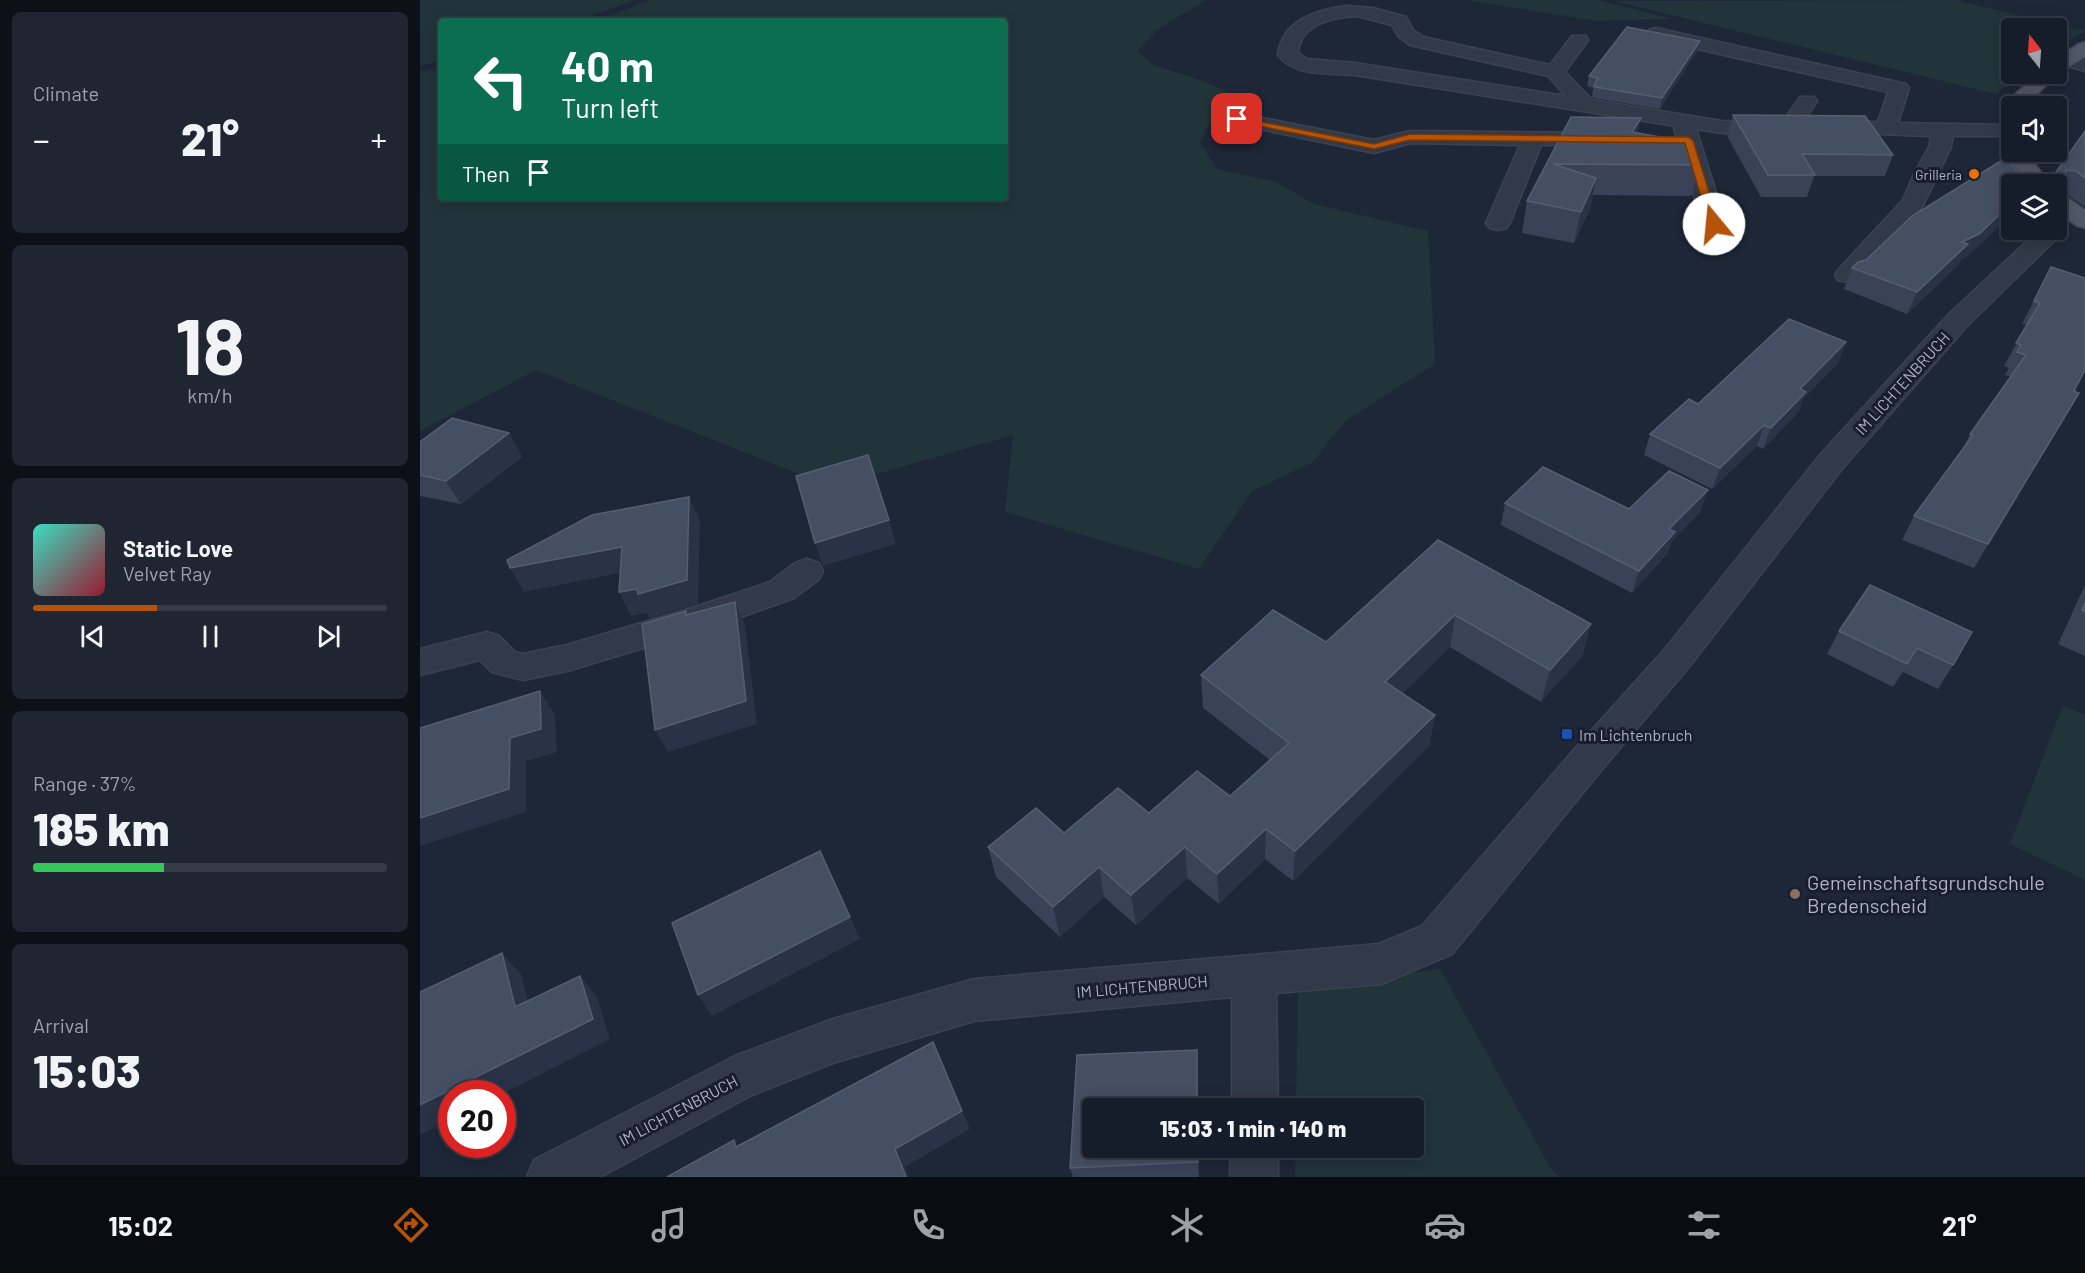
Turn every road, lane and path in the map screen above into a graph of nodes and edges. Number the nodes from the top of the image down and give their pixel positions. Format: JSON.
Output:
{"nodes":[{"id":1,"x":1640,"y":30,"type":"edge"},
{"id":2,"x":1579,"y":40,"type":"dead end"},
{"id":3,"x":2085,"y":48,"type":"edge"},
{"id":4,"x":2070,"y":64,"type":"edge"},
{"id":5,"x":1556,"y":72,"type":"junction"},
{"id":6,"x":2035,"y":84,"type":"edge"},
{"id":7,"x":2024,"y":96,"type":"edge"},
{"id":8,"x":1807,"y":101,"type":"dead end"},
{"id":9,"x":1586,"y":106,"type":"junction"},
{"id":10,"x":1237,"y":119,"type":"dead end"},
{"id":11,"x":1790,"y":128,"type":"junction"},
{"id":12,"x":1886,"y":129,"type":"junction"},
{"id":13,"x":1685,"y":130,"type":"junction"},
{"id":14,"x":1943,"y":130,"type":"junction"},
{"id":15,"x":2001,"y":133,"type":"edge"},
{"id":16,"x":1533,"y":138,"type":"junction"},
{"id":17,"x":1629,"y":139,"type":"edge"},
{"id":18,"x":1665,"y":140,"type":"edge"},
{"id":19,"x":1498,"y":223,"type":"dead end"},
{"id":20,"x":2072,"y":223,"type":"edge"},
{"id":21,"x":1714,"y":224,"type":"dead end"},
{"id":22,"x":1847,"y":275,"type":"dead end"},
{"id":23,"x":807,"y":571,"type":"dead end"},
{"id":24,"x":420,"y":662,"type":"edge"},
{"id":25,"x":1254,"y":977,"type":"junction"},
{"id":26,"x":1255,"y":1098,"type":"edge"},
{"id":27,"x":1255,"y":1158,"type":"edge"},
{"id":28,"x":551,"y":1177,"type":"edge"},
{"id":29,"x":1254,"y":1177,"type":"edge"}],
"edges":[{"from":1,"to":12,"type":"street"},
{"from":2,"to":5,"type":"street"},
{"from":3,"to":4,"type":"main road"},
{"from":5,"to":9,"type":"street"},
{"from":5,"to":9,"type":"street"},
{"from":6,"to":7,"type":"main road"},
{"from":8,"to":11,"type":"street"},
{"from":9,"to":13,"type":"street"},
{"from":10,"to":16,"type":"street"},
{"from":11,"to":12,"type":"street"},
{"from":11,"to":13,"type":"street"},
{"from":12,"to":14,"type":"street"},
{"from":13,"to":18,"type":"street"},
{"from":13,"to":21,"type":"street"},
{"from":14,"to":15,"type":"street"},
{"from":14,"to":22,"type":"street"},
{"from":16,"to":17,"type":"street"},
{"from":16,"to":19,"type":"street"},
{"from":20,"to":25,"type":"street","name":"IM LICHTENBRUCH"},
{"from":23,"to":24,"type":"street"},
{"from":25,"to":26,"type":"street"},
{"from":25,"to":28,"type":"street","name":"IM LICHTENBRUCH"},
{"from":27,"to":29,"type":"street"}]}
